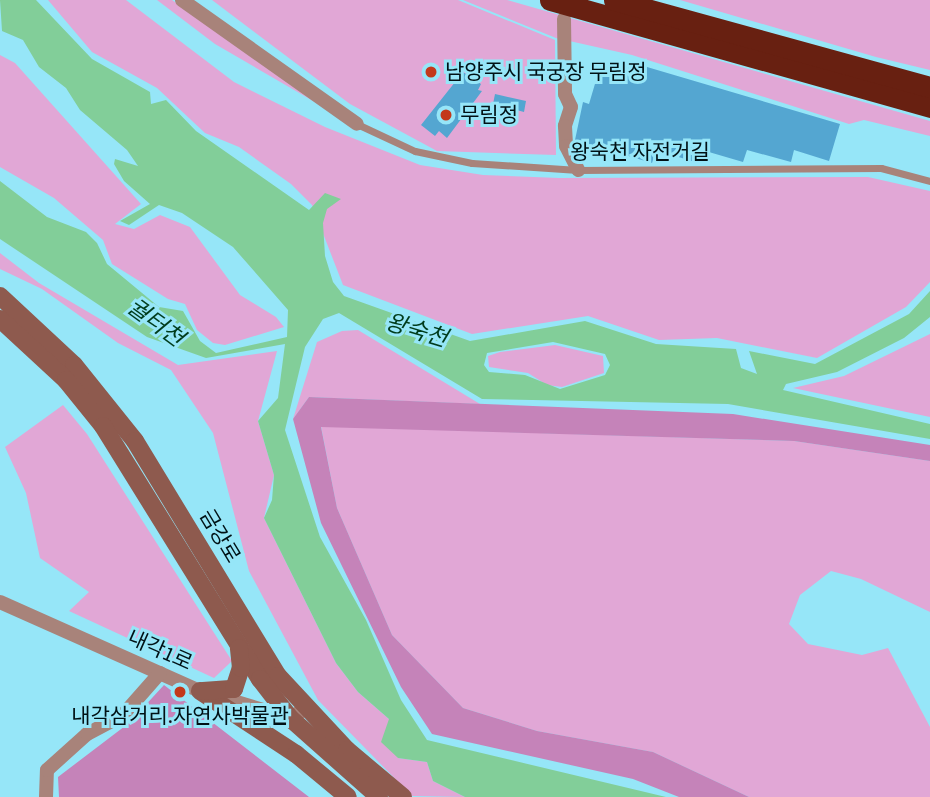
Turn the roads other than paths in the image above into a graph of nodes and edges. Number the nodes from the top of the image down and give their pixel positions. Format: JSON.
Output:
{"nodes":[{"id":1,"x":182,"y":0,"type":"edge"},
{"id":2,"x":550,"y":0,"type":"edge"},
{"id":3,"x":614,"y":0,"type":"edge"},
{"id":4,"x":564,"y":19,"type":"dead end"},
{"id":5,"x":930,"y":87,"type":"edge"},
{"id":6,"x":930,"y":107,"type":"edge"},
{"id":7,"x":357,"y":124,"type":"joint"},
{"id":8,"x":578,"y":170,"type":"junction"},
{"id":9,"x":930,"y":181,"type":"edge"},
{"id":10,"x":0,"y":296,"type":"edge"},
{"id":11,"x":0,"y":318,"type":"edge"},
{"id":12,"x":0,"y":602,"type":"edge"},
{"id":13,"x":239,"y":645,"type":"junction"},
{"id":14,"x":160,"y":673,"type":"junction"},
{"id":15,"x":200,"y":691,"type":"junction"},
{"id":16,"x":298,"y":713,"type":"junction"},
{"id":17,"x":46,"y":797,"type":"edge"},
{"id":18,"x":348,"y":797,"type":"edge"},
{"id":19,"x":379,"y":797,"type":"edge"},
{"id":20,"x":403,"y":797,"type":"edge"}],
"edges":[{"from":1,"to":7,"type":"street"},
{"from":2,"to":6,"type":"highway"},
{"from":3,"to":5,"type":"highway"},
{"from":4,"to":8,"type":"street"},
{"from":7,"to":8,"type":"lane","name":"왕숙천 자전거길"},
{"from":8,"to":9,"type":"lane","name":"왕숙천 자전거길"},
{"from":10,"to":16,"type":"main road","name":"금강로"},
{"from":11,"to":13,"type":"main road","name":"금강로"},
{"from":12,"to":14,"type":"street","name":"내각1로"},
{"from":13,"to":15,"type":"main road"},
{"from":13,"to":16,"type":"main road","name":"금강로"},
{"from":14,"to":15,"type":"street","name":"내각1로"},
{"from":14,"to":17,"type":"street"},
{"from":15,"to":16,"type":"street","name":"내각1로"},
{"from":15,"to":18,"type":"main road"},
{"from":16,"to":19,"type":"main road","name":"금강로"},
{"from":16,"to":20,"type":"main road","name":"금강로"}]}
